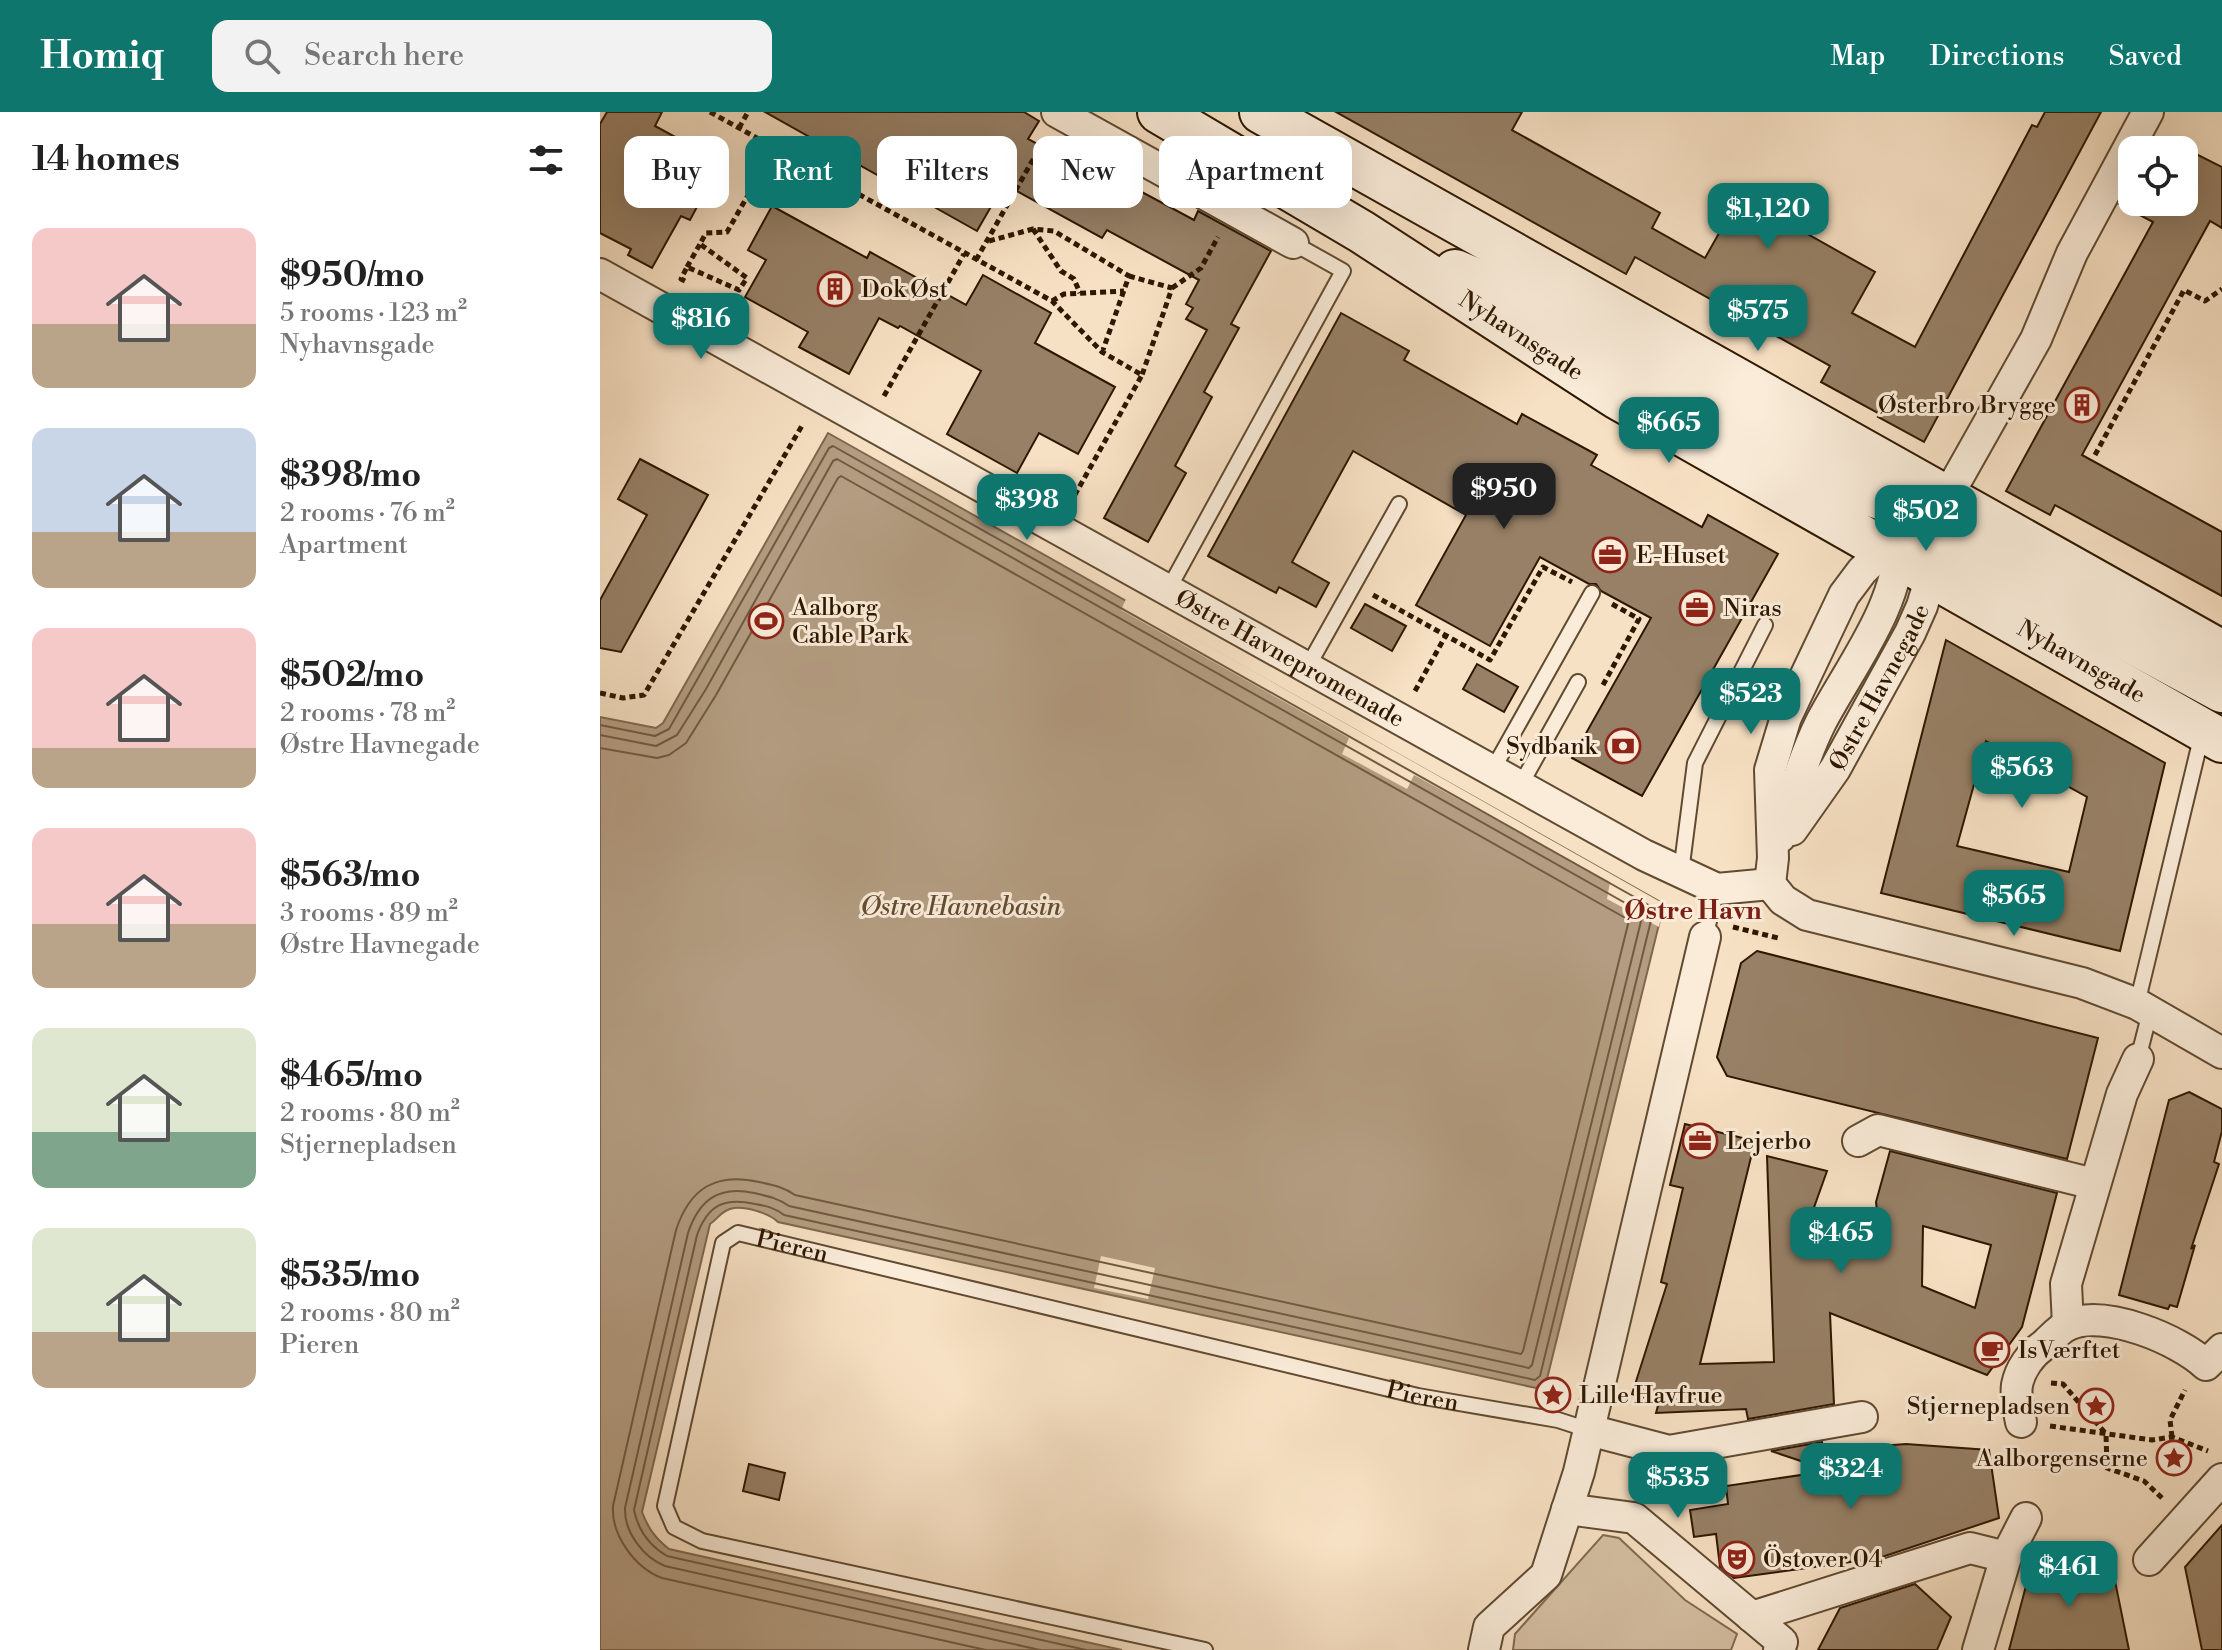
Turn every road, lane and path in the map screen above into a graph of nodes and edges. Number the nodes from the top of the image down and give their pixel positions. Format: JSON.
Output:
{"nodes":[{"id":1,"x":710,"y":112,"type":"edge"},
{"id":2,"x":748,"y":112,"type":"edge"},
{"id":3,"x":1159,"y":112,"type":"edge"},
{"id":4,"x":1261,"y":112,"type":"edge"},
{"id":5,"x":2148,"y":112,"type":"edge"},
{"id":6,"x":1058,"y":113,"type":"edge"},
{"id":7,"x":739,"y":128,"type":"junction"},
{"id":8,"x":753,"y":136,"type":"edge"},
{"id":9,"x":861,"y":196,"type":"edge"},
{"id":10,"x":745,"y":200,"type":"edge"},
{"id":11,"x":1225,"y":226,"type":"dead end"},
{"id":12,"x":1033,"y":229,"type":"junction"},
{"id":13,"x":989,"y":241,"type":"junction"},
{"id":14,"x":1293,"y":243,"type":"joint"},
{"id":15,"x":700,"y":244,"type":"junction"},
{"id":16,"x":964,"y":254,"type":"junction"},
{"id":17,"x":976,"y":260,"type":"junction"},
{"id":18,"x":687,"y":267,"type":"junction"},
{"id":19,"x":600,"y":274,"type":"edge"},
{"id":20,"x":1129,"y":276,"type":"junction"},
{"id":21,"x":694,"y":286,"type":"dead end"},
{"id":22,"x":1172,"y":288,"type":"junction"},
{"id":23,"x":2222,"y":289,"type":"edge"},
{"id":24,"x":1124,"y":291,"type":"junction"},
{"id":25,"x":1080,"y":293,"type":"junction"},
{"id":26,"x":1052,"y":301,"type":"junction"},
{"id":27,"x":1103,"y":350,"type":"dead end"},
{"id":28,"x":1142,"y":375,"type":"junction"},
{"id":29,"x":819,"y":395,"type":"junction"},
{"id":30,"x":869,"y":423,"type":"junction"},
{"id":31,"x":2095,"y":455,"type":"dead end"},
{"id":32,"x":1873,"y":456,"type":"junction"},
{"id":33,"x":1083,"y":481,"type":"dead end"},
{"id":34,"x":1947,"y":497,"type":"junction"},
{"id":35,"x":1399,"y":504,"type":"dead end"},
{"id":36,"x":1907,"y":544,"type":"junction"},
{"id":37,"x":1354,"y":584,"type":"junction"},
{"id":38,"x":1168,"y":590,"type":"junction"},
{"id":39,"x":1592,"y":593,"type":"junction"},
{"id":40,"x":1765,"y":625,"type":"dead end"},
{"id":41,"x":1446,"y":635,"type":"junction"},
{"id":42,"x":2222,"y":652,"type":"edge"},
{"id":43,"x":1307,"y":668,"type":"junction"},
{"id":44,"x":1578,"y":682,"type":"dead end"},
{"id":45,"x":1602,"y":687,"type":"dead end"},
{"id":46,"x":2222,"y":691,"type":"edge"},
{"id":47,"x":600,"y":693,"type":"edge"},
{"id":48,"x":1411,"y":698,"type":"dead end"},
{"id":49,"x":2213,"y":735,"type":"edge"},
{"id":50,"x":1492,"y":771,"type":"junction"},
{"id":51,"x":1520,"y":786,"type":"junction"},
{"id":52,"x":1771,"y":871,"type":"junction"},
{"id":53,"x":1681,"y":872,"type":"junction"},
{"id":54,"x":1717,"y":889,"type":"junction"},
{"id":55,"x":1705,"y":937,"type":"joint"},
{"id":56,"x":2143,"y":1008,"type":"junction"},
{"id":57,"x":2222,"y":1053,"type":"edge"},
{"id":58,"x":2138,"y":1059,"type":"joint"},
{"id":59,"x":1858,"y":1141,"type":"dead end"},
{"id":60,"x":2094,"y":1184,"type":"junction"},
{"id":61,"x":2068,"y":1325,"type":"junction"},
{"id":62,"x":2214,"y":1357,"type":"edge"},
{"id":63,"x":2024,"y":1366,"type":"junction"},
{"id":64,"x":1862,"y":1417,"type":"dead end"},
{"id":65,"x":2021,"y":1422,"type":"joint"},
{"id":66,"x":1589,"y":1430,"type":"junction"},
{"id":67,"x":2106,"y":1434,"type":"junction"},
{"id":68,"x":2172,"y":1437,"type":"junction"},
{"id":69,"x":2218,"y":1468,"type":"edge"},
{"id":70,"x":2162,"y":1498,"type":"dead end"},
{"id":71,"x":1567,"y":1509,"type":"junction"},
{"id":72,"x":2026,"y":1518,"type":"dead end"},
{"id":73,"x":2006,"y":1557,"type":"junction"},
{"id":74,"x":2149,"y":1560,"type":"dead end"},
{"id":75,"x":1752,"y":1617,"type":"junction"},
{"id":76,"x":1205,"y":1650,"type":"edge"},
{"id":77,"x":1484,"y":1650,"type":"edge"},
{"id":78,"x":1779,"y":1650,"type":"edge"},
{"id":79,"x":1978,"y":1650,"type":"edge"}],
"edges":[{"from":1,"to":7,"type":"path"},
{"from":2,"to":7,"type":"path"},
{"from":3,"to":36,"type":"street","name":"Nyhavnsgade"},
{"from":4,"to":32,"type":"street"},
{"from":5,"to":34,"type":"street"},
{"from":6,"to":13,"type":"path"},
{"from":6,"to":14,"type":"street"},
{"from":7,"to":8,"type":"path"},
{"from":9,"to":16,"type":"path"},
{"from":10,"to":15,"type":"path"},
{"from":11,"to":22,"type":"path"},
{"from":12,"to":13,"type":"path"},
{"from":12,"to":20,"type":"path"},
{"from":12,"to":25,"type":"path"},
{"from":13,"to":17,"type":"path"},
{"from":14,"to":38,"type":"lane"},
{"from":15,"to":18,"type":"path"},
{"from":15,"to":18,"type":"path"},
{"from":16,"to":17,"type":"path"},
{"from":16,"to":30,"type":"path"},
{"from":17,"to":26,"type":"path"},
{"from":18,"to":21,"type":"path"},
{"from":19,"to":29,"type":"street","name":"Østre Havnepromenade"},
{"from":20,"to":22,"type":"path"},
{"from":20,"to":24,"type":"path"},
{"from":22,"to":28,"type":"path"},
{"from":23,"to":31,"type":"path"},
{"from":24,"to":25,"type":"path"},
{"from":24,"to":27,"type":"path"},
{"from":25,"to":26,"type":"path"},
{"from":26,"to":28,"type":"path"},
{"from":28,"to":33,"type":"path"},
{"from":29,"to":30,"type":"street","name":"Østre Havnepromenade"},
{"from":29,"to":47,"type":"path"},
{"from":30,"to":38,"type":"street","name":"Østre Havnepromenade"},
{"from":32,"to":34,"type":"street"},
{"from":32,"to":36,"type":"street"},
{"from":34,"to":36,"type":"street"},
{"from":34,"to":42,"type":"street"},
{"from":35,"to":37,"type":"lane"},
{"from":36,"to":46,"type":"street"},
{"from":36,"to":49,"type":"street","name":"Nyhavnsgade"},
{"from":36,"to":52,"type":"street","name":"Østre Havnegade"},
{"from":36,"to":52,"type":"street","name":"Østre Havnegade"},
{"from":36,"to":52,"type":"street"},
{"from":37,"to":41,"type":"path"},
{"from":37,"to":43,"type":"lane"},
{"from":38,"to":43,"type":"street","name":"Østre Havnepromenade"},
{"from":39,"to":41,"type":"path"},
{"from":39,"to":45,"type":"path"},
{"from":39,"to":50,"type":"lane"},
{"from":40,"to":53,"type":"lane"},
{"from":41,"to":48,"type":"path"},
{"from":43,"to":50,"type":"street","name":"Østre Havnepromenade"},
{"from":44,"to":51,"type":"lane"},
{"from":49,"to":56,"type":"lane"},
{"from":50,"to":51,"type":"street","name":"Østre Havnepromenade"},
{"from":51,"to":53,"type":"street","name":"Østre Havnepromenade"},
{"from":52,"to":54,"type":"street"},
{"from":52,"to":56,"type":"street"},
{"from":53,"to":54,"type":"street","name":"Østre Havnepromenade"},
{"from":54,"to":55,"type":"lane"},
{"from":55,"to":66,"type":"street"},
{"from":56,"to":57,"type":"street"},
{"from":56,"to":58,"type":"lane"},
{"from":58,"to":60,"type":"street"},
{"from":59,"to":60,"type":"street"},
{"from":60,"to":61,"type":"street"},
{"from":61,"to":62,"type":"street"},
{"from":61,"to":63,"type":"street"},
{"from":62,"to":68,"type":"path"},
{"from":63,"to":65,"type":"street"},
{"from":63,"to":67,"type":"path"},
{"from":64,"to":66,"type":"street"},
{"from":65,"to":67,"type":"path"},
{"from":66,"to":71,"type":"street"},
{"from":66,"to":76,"type":"lane","name":"Pieren"},
{"from":67,"to":68,"type":"path"},
{"from":67,"to":70,"type":"path"},
{"from":68,"to":69,"type":"path"},
{"from":69,"to":74,"type":"street"},
{"from":71,"to":75,"type":"street"},
{"from":71,"to":77,"type":"street"},
{"from":72,"to":73,"type":"street"},
{"from":73,"to":75,"type":"street"},
{"from":73,"to":79,"type":"street"},
{"from":75,"to":78,"type":"street"}]}
